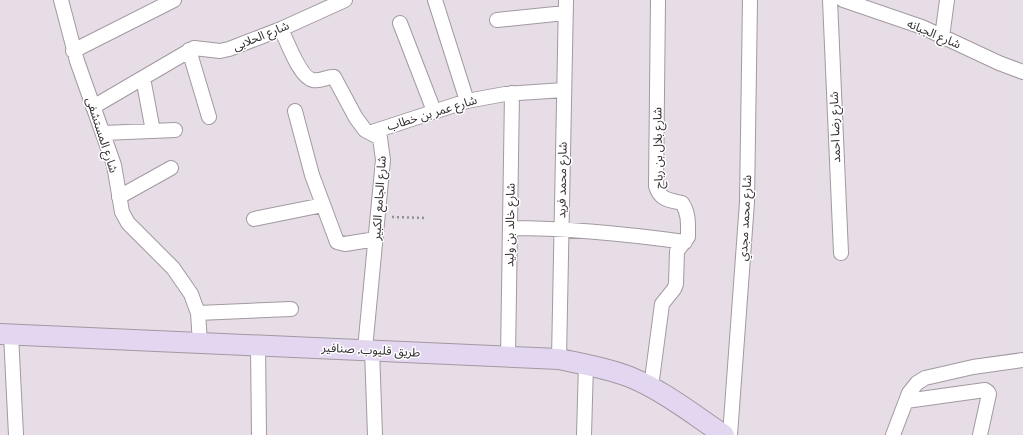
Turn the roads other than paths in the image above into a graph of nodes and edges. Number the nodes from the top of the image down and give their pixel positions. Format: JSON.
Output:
{"nodes":[{"id":1,"x":61,"y":0,"type":"edge"},
{"id":2,"x":174,"y":0,"type":"edge"},
{"id":3,"x":345,"y":0,"type":"edge"},
{"id":4,"x":435,"y":0,"type":"edge"},
{"id":5,"x":658,"y":0,"type":"edge"},
{"id":6,"x":750,"y":0,"type":"edge"},
{"id":7,"x":830,"y":0,"type":"edge"},
{"id":8,"x":843,"y":0,"type":"edge"},
{"id":9,"x":947,"y":0,"type":"edge"},
{"id":10,"x":565,"y":7,"type":"edge"},
{"id":11,"x":497,"y":20,"type":"dead end"},
{"id":12,"x":400,"y":23,"type":"dead end"},
{"id":13,"x":281,"y":29,"type":"junction"},
{"id":14,"x":942,"y":37,"type":"junction"},
{"id":15,"x":189,"y":50,"type":"junction"},
{"id":16,"x":73,"y":51,"type":"junction"},
{"id":17,"x":1023,"y":72,"type":"edge"},
{"id":18,"x":142,"y":78,"type":"junction"},
{"id":19,"x":564,"y":90,"type":"junction"},
{"id":20,"x":512,"y":93,"type":"junction"},
{"id":21,"x":466,"y":101,"type":"junction"},
{"id":22,"x":93,"y":107,"type":"junction"},
{"id":23,"x":295,"y":111,"type":"dead end"},
{"id":24,"x":434,"y":111,"type":"junction"},
{"id":25,"x":209,"y":117,"type":"dead end"},
{"id":26,"x":175,"y":130,"type":"dead end"},
{"id":27,"x":153,"y":131,"type":"junction"},
{"id":28,"x":103,"y":132,"type":"junction"},
{"id":29,"x":372,"y":132,"type":"junction"},
{"id":30,"x":171,"y":168,"type":"dead end"},
{"id":31,"x":118,"y":197,"type":"junction"},
{"id":32,"x":323,"y":204,"type":"junction"},
{"id":33,"x":254,"y":219,"type":"dead end"},
{"id":34,"x":510,"y":228,"type":"junction"},
{"id":35,"x":561,"y":228,"type":"junction"},
{"id":36,"x":376,"y":239,"type":"junction"},
{"id":37,"x":685,"y":242,"type":"junction"},
{"id":38,"x":841,"y":253,"type":"dead end"},
{"id":39,"x":290,"y":309,"type":"dead end"},
{"id":40,"x":198,"y":313,"type":"junction"},
{"id":41,"x":6,"y":334,"type":"edge"},
{"id":42,"x":200,"y":343,"type":"junction"},
{"id":43,"x":258,"y":345,"type":"junction"},
{"id":44,"x":369,"y":350,"type":"junction"},
{"id":45,"x":508,"y":356,"type":"junction"},
{"id":46,"x":558,"y":359,"type":"junction"},
{"id":47,"x":1023,"y":360,"type":"edge"},
{"id":48,"x":586,"y":364,"type":"junction"},
{"id":49,"x":651,"y":388,"type":"junction"},
{"id":50,"x":906,"y":401,"type":"junction"},
{"id":51,"x":16,"y":435,"type":"edge"},
{"id":52,"x":259,"y":435,"type":"edge"},
{"id":53,"x":375,"y":435,"type":"edge"},
{"id":54,"x":584,"y":435,"type":"edge"},
{"id":55,"x":724,"y":435,"type":"edge"},
{"id":56,"x":730,"y":435,"type":"edge"},
{"id":57,"x":893,"y":435,"type":"edge"},
{"id":58,"x":980,"y":435,"type":"edge"}],
"edges":[{"from":1,"to":16,"type":"street","name":"شارع المستشفى"},
{"from":2,"to":16,"type":"street"},
{"from":3,"to":13,"type":"street","name":"شارع الحلابى"},
{"from":4,"to":21,"type":"street"},
{"from":5,"to":37,"type":"street","name":"شارع بلال بن رباح"},
{"from":6,"to":56,"type":"street","name":"شارع محمد مجدي"},
{"from":7,"to":38,"type":"street","name":"شارع رضا احمد"},
{"from":8,"to":14,"type":"street","name":"شارع الجبانه"},
{"from":9,"to":14,"type":"street"},
{"from":10,"to":11,"type":"street"},
{"from":10,"to":19,"type":"street","name":"شارع محمد فريد"},
{"from":12,"to":24,"type":"street"},
{"from":13,"to":15,"type":"street","name":"شارع الحلابى"},
{"from":13,"to":29,"type":"street","name":"شارع الجامع الكبير"},
{"from":14,"to":17,"type":"street","name":"شارع الجبانه"},
{"from":15,"to":18,"type":"street","name":"شارع الحلابى"},
{"from":15,"to":25,"type":"street"},
{"from":16,"to":22,"type":"street","name":"شارع المستشفى"},
{"from":18,"to":22,"type":"street","name":"شارع الحلابى"},
{"from":18,"to":27,"type":"street"},
{"from":19,"to":20,"type":"street","name":"شارع عمر بن خطاب"},
{"from":19,"to":35,"type":"street","name":"شارع محمد فريد"},
{"from":20,"to":21,"type":"street","name":"شارع عمر بن خطاب"},
{"from":20,"to":34,"type":"street","name":"شارع خالد بن وليد"},
{"from":21,"to":24,"type":"street","name":"شارع عمر بن خطاب"},
{"from":22,"to":28,"type":"street","name":"شارع المستشفى"},
{"from":23,"to":32,"type":"street"},
{"from":24,"to":29,"type":"street","name":"شارع عمر بن خطاب"},
{"from":26,"to":27,"type":"street"},
{"from":27,"to":28,"type":"street"},
{"from":28,"to":31,"type":"street","name":"شارع المستشفى"},
{"from":29,"to":36,"type":"street","name":"شارع الجامع الكبير"},
{"from":30,"to":31,"type":"street"},
{"from":31,"to":40,"type":"street","name":"شارع المستشفى"},
{"from":32,"to":33,"type":"street"},
{"from":32,"to":36,"type":"street"},
{"from":34,"to":35,"type":"street"},
{"from":34,"to":45,"type":"street","name":"شارع خالد بن وليد"},
{"from":35,"to":37,"type":"street"},
{"from":35,"to":46,"type":"street","name":"شارع محمد فريد"},
{"from":36,"to":44,"type":"street","name":"شارع الجامع الكبير"},
{"from":37,"to":49,"type":"street","name":"شارع بلال بن رباح"},
{"from":39,"to":40,"type":"street"},
{"from":40,"to":42,"type":"street","name":"شارع المستشفى"},
{"from":41,"to":42,"type":"street","name":"طريق قليوب, صنافير"},
{"from":41,"to":51,"type":"street"},
{"from":42,"to":43,"type":"street","name":"طريق قليوب, صنافير"},
{"from":43,"to":44,"type":"street","name":"طريق قليوب, صنافير"},
{"from":43,"to":52,"type":"street"},
{"from":44,"to":45,"type":"street","name":"طريق قليوب, صنافير"},
{"from":44,"to":53,"type":"street","name":"شارع الجامع الكبير"},
{"from":45,"to":46,"type":"street","name":"طريق قليوب, صنافير"},
{"from":46,"to":48,"type":"street","name":"طريق قليوب, صنافير"},
{"from":47,"to":50,"type":"street"},
{"from":48,"to":49,"type":"street","name":"طريق قليوب, صنافير"},
{"from":48,"to":54,"type":"street"},
{"from":49,"to":55,"type":"street","name":"طريق قليوب, صنافير"},
{"from":50,"to":57,"type":"street"},
{"from":50,"to":58,"type":"street"}]}
